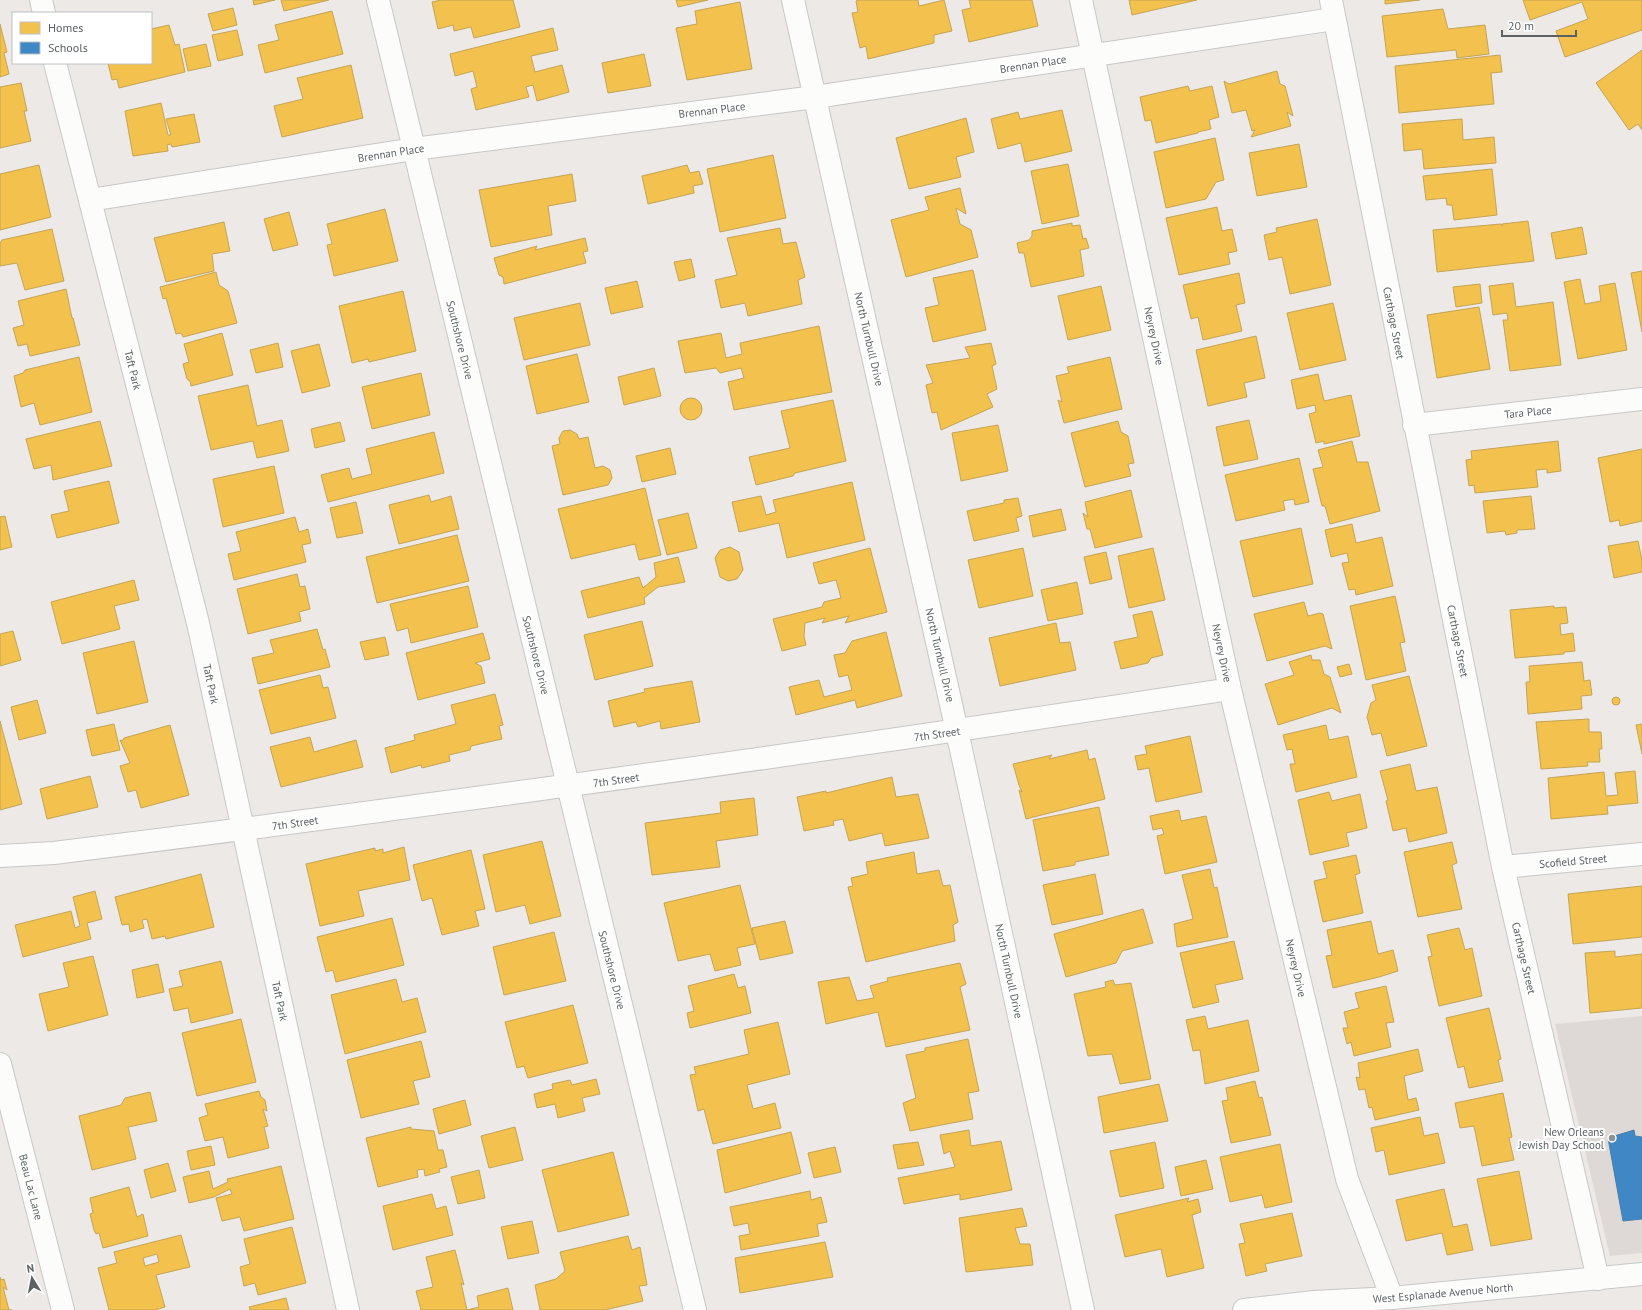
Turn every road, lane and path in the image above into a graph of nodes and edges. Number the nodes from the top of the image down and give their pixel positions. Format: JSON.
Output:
{"nodes":[{"id":1,"x":41,"y":0,"type":"edge"},
{"id":2,"x":378,"y":0,"type":"edge"},
{"id":3,"x":793,"y":0,"type":"edge"},
{"id":4,"x":1081,"y":0,"type":"edge"},
{"id":5,"x":1332,"y":9,"type":"edge"},
{"id":6,"x":44,"y":12,"type":"edge"},
{"id":7,"x":1093,"y":55,"type":"junction"},
{"id":8,"x":55,"y":64,"type":"edge"},
{"id":9,"x":815,"y":97,"type":"junction"},
{"id":10,"x":414,"y":149,"type":"junction"},
{"id":11,"x":90,"y":200,"type":"junction"},
{"id":12,"x":1642,"y":399,"type":"edge"},
{"id":13,"x":1414,"y":425,"type":"junction"},
{"id":14,"x":1230,"y":689,"type":"junction"},
{"id":15,"x":957,"y":731,"type":"junction"},
{"id":16,"x":568,"y":786,"type":"junction"},
{"id":17,"x":243,"y":830,"type":"junction"},
{"id":18,"x":1642,"y":854,"type":"edge"},
{"id":19,"x":0,"y":856,"type":"edge"},
{"id":20,"x":1503,"y":867,"type":"junction"},
{"id":21,"x":0,"y":1064,"type":"edge"},
{"id":22,"x":1642,"y":1274,"type":"edge"},
{"id":23,"x":1598,"y":1279,"type":"junction"},
{"id":24,"x":1392,"y":1298,"type":"junction"},
{"id":25,"x":1309,"y":1306,"type":"edge"},
{"id":26,"x":63,"y":1310,"type":"edge"},
{"id":27,"x":348,"y":1310,"type":"edge"},
{"id":28,"x":695,"y":1310,"type":"edge"},
{"id":29,"x":1083,"y":1310,"type":"edge"},
{"id":30,"x":1244,"y":1310,"type":"edge"}],
"edges":[{"from":1,"to":6,"type":"street"},
{"from":2,"to":10,"type":"street","name":"Southshore Drive"},
{"from":3,"to":9,"type":"street","name":"North Turnbull Drive"},
{"from":4,"to":7,"type":"street","name":"Neyrey Drive"},
{"from":5,"to":7,"type":"street","name":"Brennan Place"},
{"from":5,"to":13,"type":"street","name":"Carthage Street"},
{"from":7,"to":9,"type":"street","name":"Brennan Place"},
{"from":7,"to":14,"type":"street","name":"Neyrey Drive"},
{"from":8,"to":11,"type":"street","name":"Taft Park"},
{"from":9,"to":10,"type":"street","name":"Brennan Place"},
{"from":9,"to":15,"type":"street","name":"North Turnbull Drive"},
{"from":10,"to":11,"type":"street","name":"Brennan Place"},
{"from":10,"to":16,"type":"street","name":"Southshore Drive"},
{"from":11,"to":17,"type":"street","name":"Taft Park"},
{"from":12,"to":13,"type":"street","name":"Tara Place"},
{"from":13,"to":20,"type":"street","name":"Carthage Street"},
{"from":14,"to":15,"type":"street","name":"7th Street"},
{"from":14,"to":24,"type":"street","name":"Neyrey Drive"},
{"from":15,"to":16,"type":"street","name":"7th Street"},
{"from":15,"to":29,"type":"street","name":"North Turnbull Drive"},
{"from":16,"to":17,"type":"street","name":"7th Street"},
{"from":16,"to":28,"type":"street","name":"Southshore Drive"},
{"from":17,"to":19,"type":"street","name":"7th Street"},
{"from":17,"to":27,"type":"street","name":"Taft Park"},
{"from":18,"to":20,"type":"street","name":"Scofield Street"},
{"from":20,"to":23,"type":"street","name":"Carthage Street"},
{"from":21,"to":26,"type":"street","name":"Beau Lac Lane"},
{"from":22,"to":23,"type":"street","name":"West Esplanade Avenue North"},
{"from":23,"to":24,"type":"street","name":"West Esplanade Avenue North"},
{"from":24,"to":25,"type":"street","name":"West Esplanade Avenue North"},
{"from":25,"to":30,"type":"street","name":"West Esplanade Avenue North"}]}
